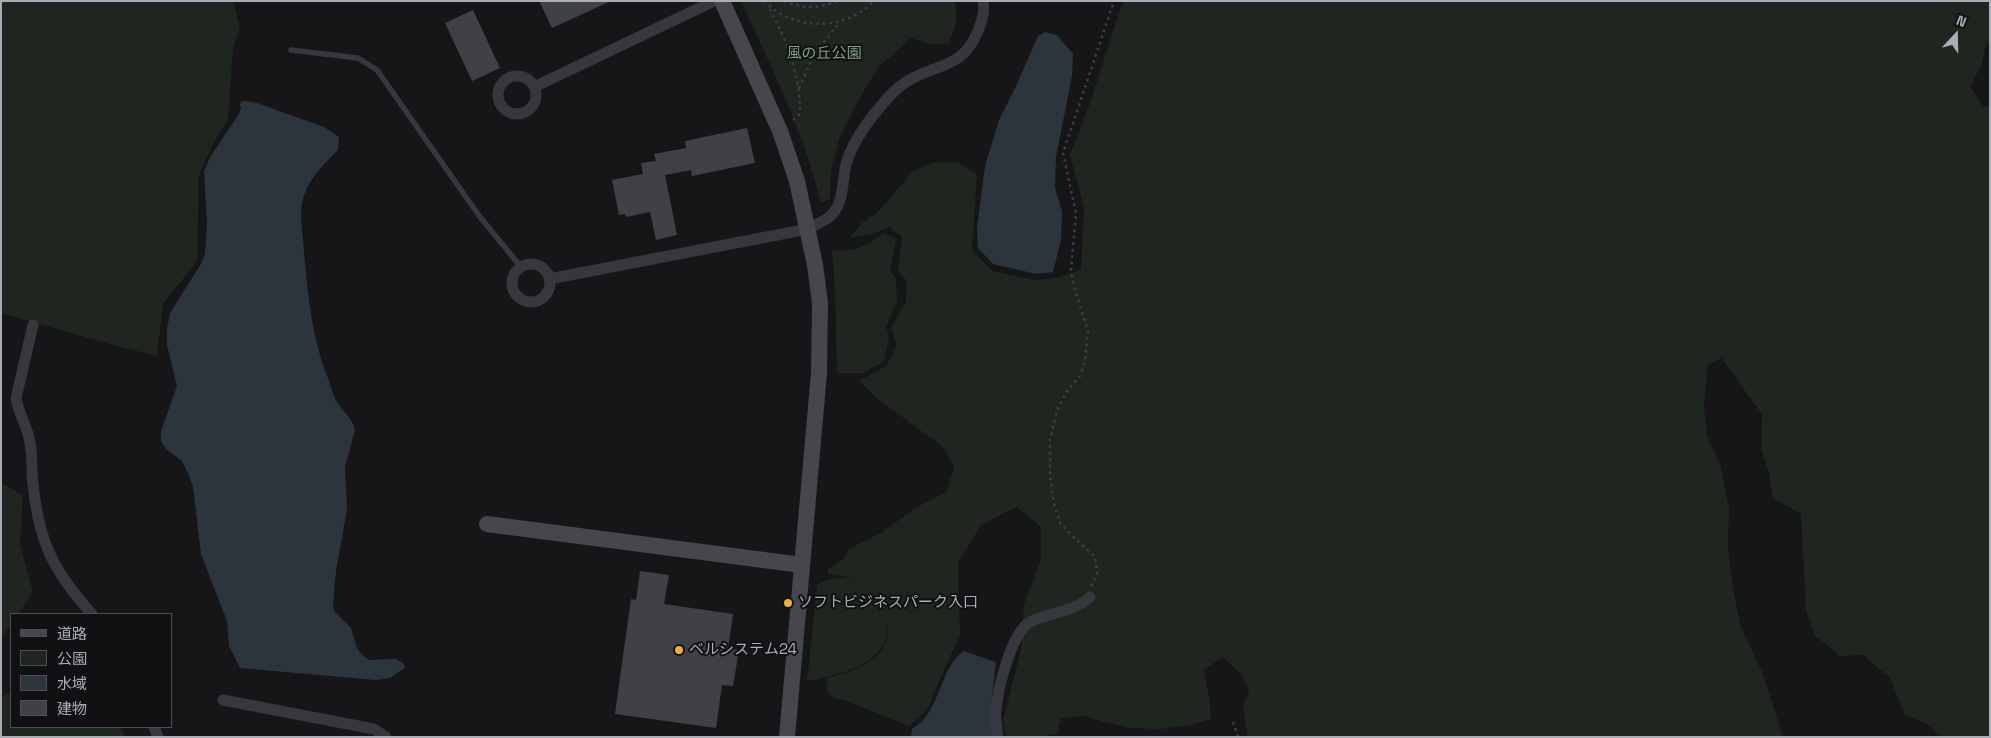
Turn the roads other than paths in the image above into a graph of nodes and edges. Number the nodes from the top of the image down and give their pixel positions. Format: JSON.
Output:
{"nodes":[{"id":1,"x":714,"y":1,"type":"edge"},
{"id":2,"x":722,"y":1,"type":"edge"},
{"id":3,"x":983,"y":1,"type":"edge"},
{"id":4,"x":291,"y":50,"type":"dead end"},
{"id":5,"x":534,"y":87,"type":"dead end"},
{"id":6,"x":808,"y":229,"type":"junction"},
{"id":7,"x":521,"y":267,"type":"junction"},
{"id":8,"x":549,"y":279,"type":"junction"},
{"id":9,"x":34,"y":326,"type":"dead end"},
{"id":10,"x":487,"y":524,"type":"dead end"},
{"id":11,"x":802,"y":565,"type":"junction"},
{"id":12,"x":1090,"y":597,"type":"road end"},
{"id":13,"x":91,"y":613,"type":"edge"},
{"id":14,"x":223,"y":700,"type":"dead end"},
{"id":15,"x":386,"y":737,"type":"edge"},
{"id":16,"x":787,"y":737,"type":"edge"},
{"id":17,"x":998,"y":737,"type":"edge"}],
"edges":[{"from":1,"to":5,"type":"street"},
{"from":2,"to":6,"type":"street"},
{"from":3,"to":6,"type":"street"},
{"from":4,"to":7,"type":"lane"},
{"from":6,"to":8,"type":"street"},
{"from":6,"to":11,"type":"street"},
{"from":7,"to":8,"type":"street"},
{"from":7,"to":8,"type":"street"},
{"from":9,"to":13,"type":"street"},
{"from":10,"to":11,"type":"street"},
{"from":11,"to":16,"type":"street"},
{"from":12,"to":17,"type":"street"},
{"from":14,"to":15,"type":"street"}]}
